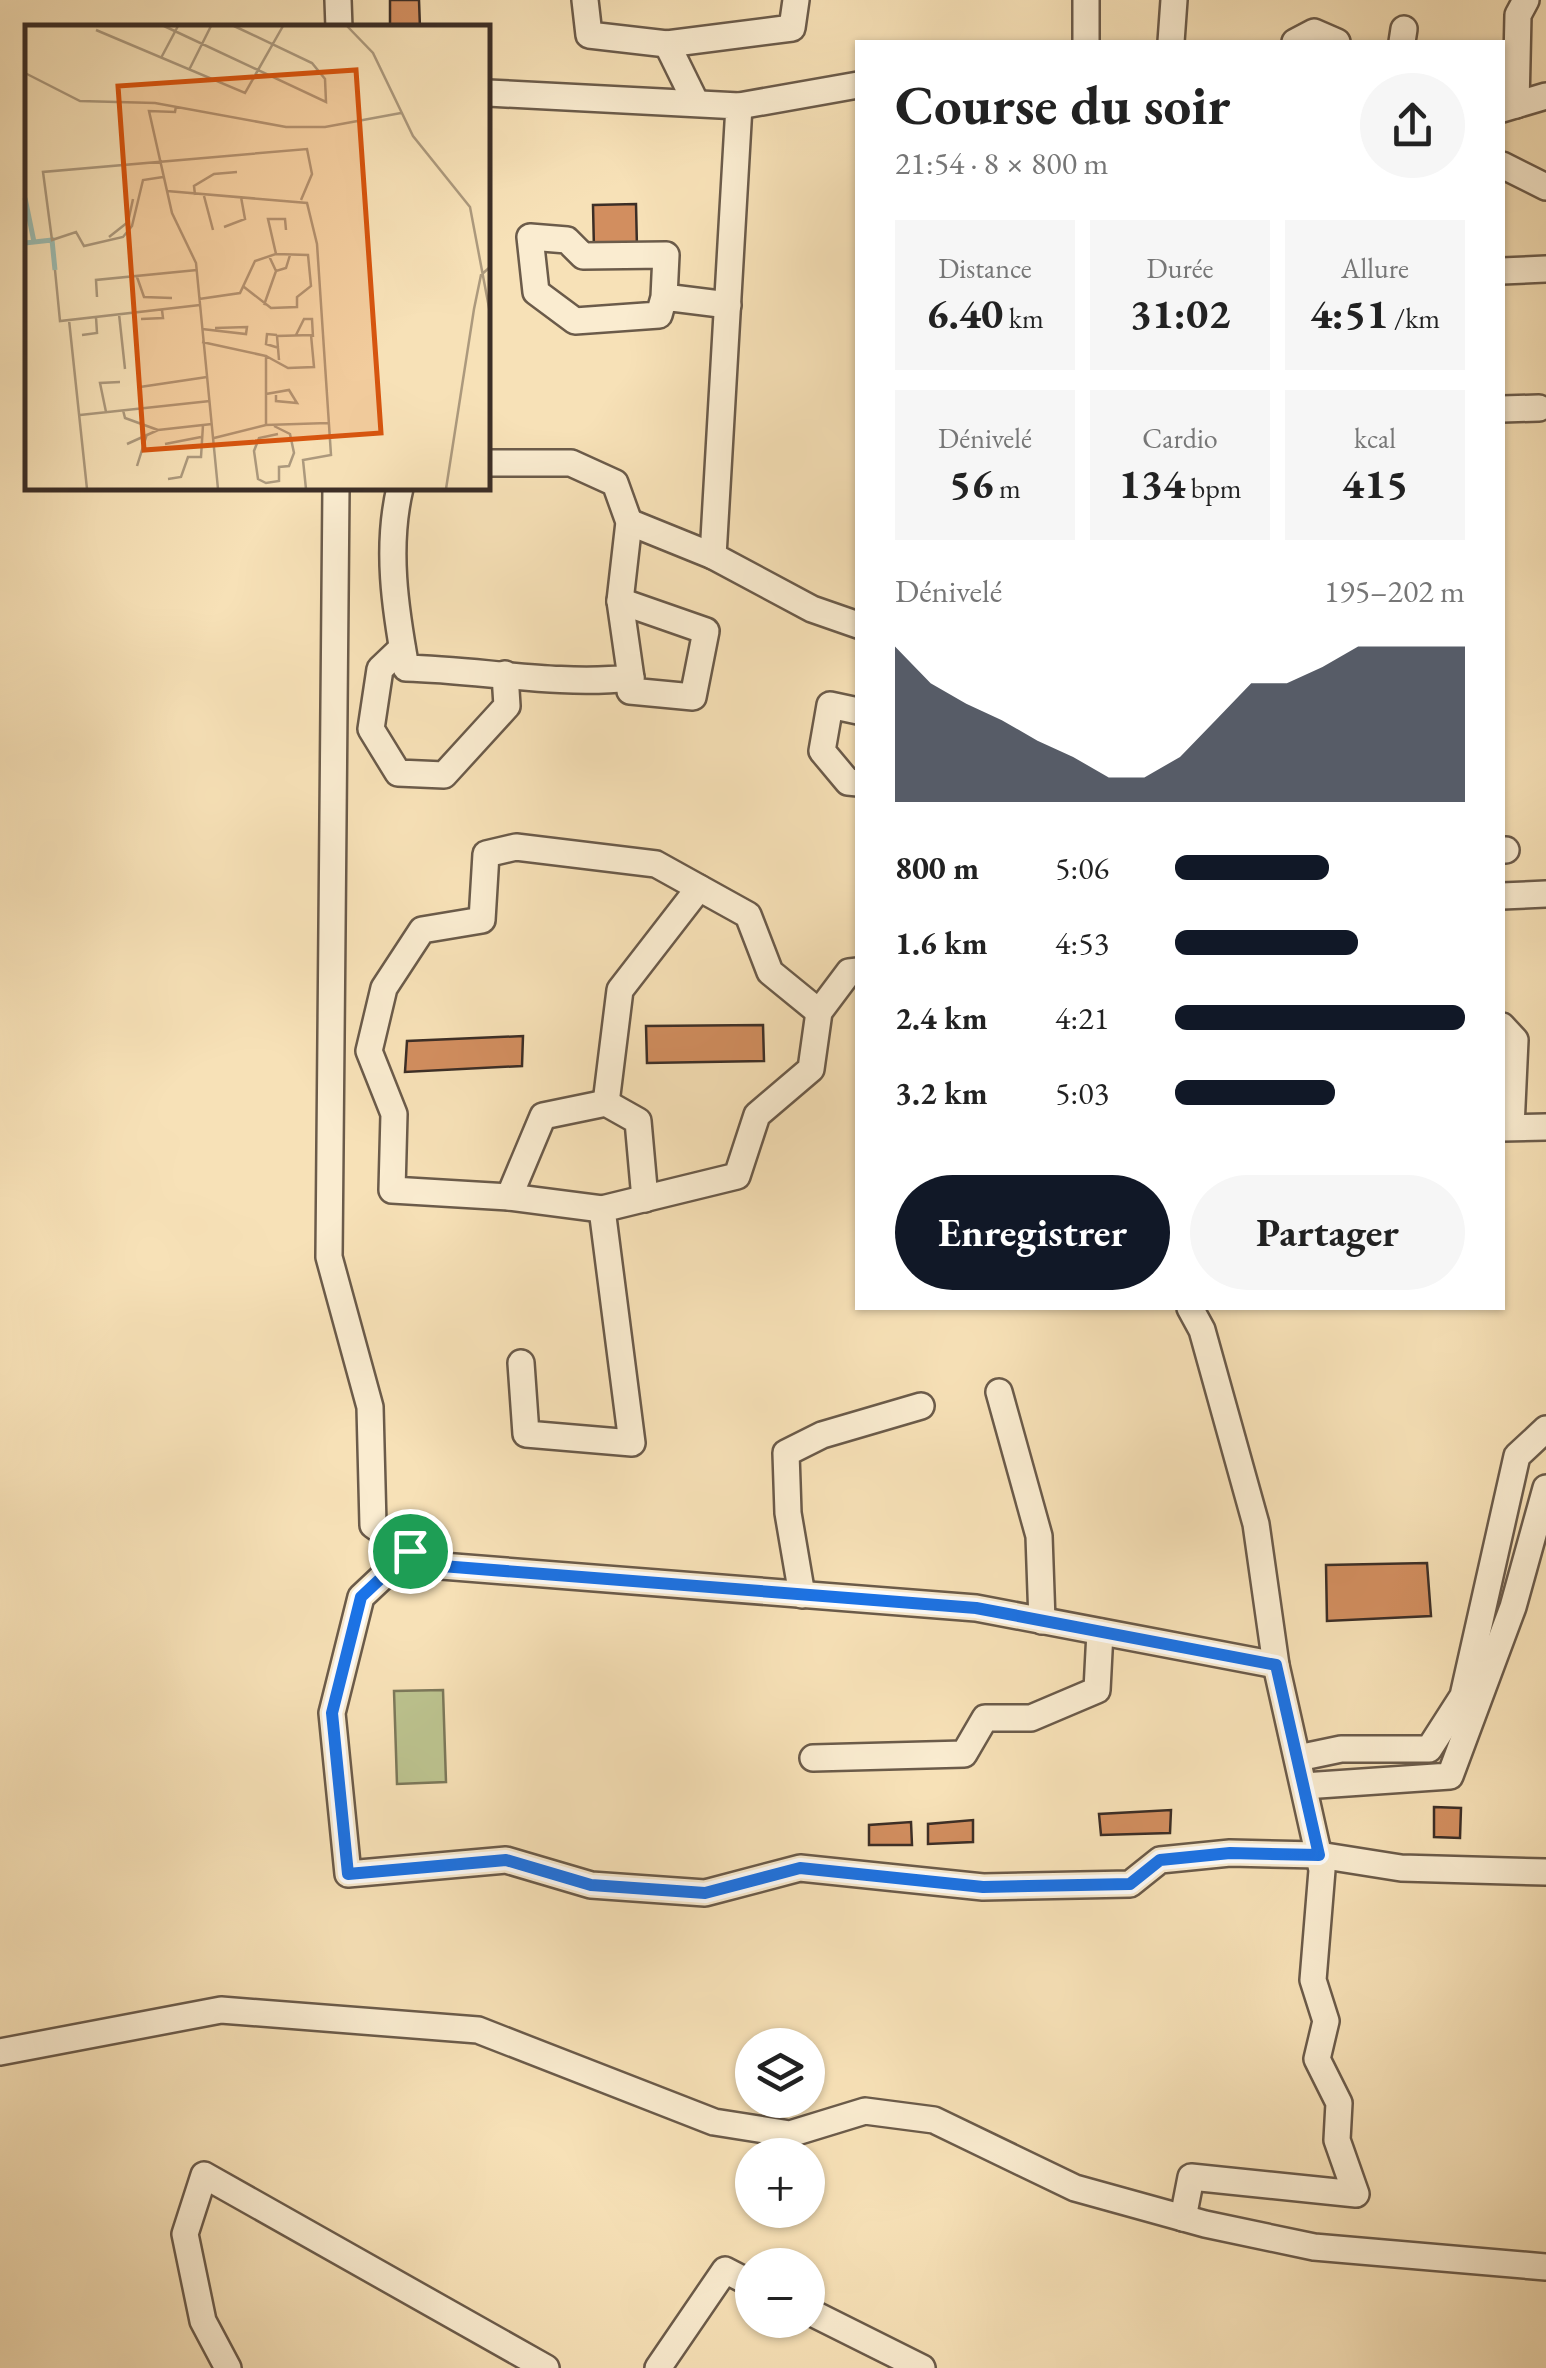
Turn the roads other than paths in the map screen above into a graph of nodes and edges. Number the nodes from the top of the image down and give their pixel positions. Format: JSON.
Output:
{"nodes":[{"id":1,"x":338,"y":0,"type":"edge"},
{"id":2,"x":585,"y":0,"type":"edge"},
{"id":3,"x":796,"y":0,"type":"edge"},
{"id":4,"x":1086,"y":0,"type":"edge"},
{"id":5,"x":1174,"y":0,"type":"edge"},
{"id":6,"x":1526,"y":0,"type":"edge"},
{"id":7,"x":339,"y":25,"type":"edge"},
{"id":8,"x":1086,"y":40,"type":"edge"},
{"id":9,"x":1171,"y":40,"type":"edge"},
{"id":10,"x":1299,"y":40,"type":"edge"},
{"id":11,"x":1332,"y":40,"type":"edge"},
{"id":12,"x":667,"y":44,"type":"junction"},
{"id":13,"x":855,"y":85,"type":"edge"},
{"id":14,"x":490,"y":94,"type":"edge"},
{"id":15,"x":1546,"y":96,"type":"edge"},
{"id":16,"x":696,"y":102,"type":"junction"},
{"id":17,"x":739,"y":106,"type":"junction"},
{"id":18,"x":1509,"y":107,"type":"edge"},
{"id":19,"x":1505,"y":166,"type":"edge"},
{"id":20,"x":1546,"y":187,"type":"edge"},
{"id":21,"x":1546,"y":270,"type":"edge"},
{"id":22,"x":1505,"y":271,"type":"edge"},
{"id":23,"x":664,"y":298,"type":"junction"},
{"id":24,"x":728,"y":304,"type":"junction"},
{"id":25,"x":1539,"y":408,"type":"dead end"},
{"id":26,"x":1505,"y":409,"type":"edge"},
{"id":27,"x":490,"y":463,"type":"edge"},
{"id":28,"x":336,"y":490,"type":"edge"},
{"id":29,"x":400,"y":490,"type":"edge"},
{"id":30,"x":629,"y":522,"type":"junction"},
{"id":31,"x":713,"y":556,"type":"junction"},
{"id":32,"x":620,"y":601,"type":"junction"},
{"id":33,"x":855,"y":624,"type":"edge"},
{"id":34,"x":402,"y":648,"type":"junction"},
{"id":35,"x":506,"y":674,"type":"junction"},
{"id":36,"x":631,"y":678,"type":"junction"},
{"id":37,"x":855,"y":710,"type":"edge"},
{"id":38,"x":855,"y":783,"type":"edge"},
{"id":39,"x":699,"y":888,"type":"junction"},
{"id":40,"x":1546,"y":894,"type":"edge"},
{"id":41,"x":1505,"y":896,"type":"edge"},
{"id":42,"x":855,"y":971,"type":"edge"},
{"id":43,"x":819,"y":1012,"type":"junction"},
{"id":44,"x":1505,"y":1030,"type":"edge"},
{"id":45,"x":606,"y":1103,"type":"junction"},
{"id":46,"x":1546,"y":1127,"type":"edge"},
{"id":47,"x":1507,"y":1128,"type":"edge"},
{"id":48,"x":508,"y":1197,"type":"junction"},
{"id":49,"x":645,"y":1199,"type":"junction"},
{"id":50,"x":602,"y":1209,"type":"junction"},
{"id":51,"x":1191,"y":1310,"type":"edge"},
{"id":52,"x":521,"y":1363,"type":"dead end"},
{"id":53,"x":999,"y":1392,"type":"dead end"},
{"id":54,"x":921,"y":1406,"type":"dead end"},
{"id":55,"x":1546,"y":1429,"type":"edge"},
{"id":56,"x":1546,"y":1488,"type":"edge"},
{"id":57,"x":410,"y":1551,"type":"junction"},
{"id":58,"x":802,"y":1594,"type":"junction"},
{"id":59,"x":1042,"y":1621,"type":"junction"},
{"id":60,"x":1100,"y":1632,"type":"junction"},
{"id":61,"x":1276,"y":1665,"type":"junction"},
{"id":62,"x":813,"y":1758,"type":"dead end"},
{"id":63,"x":1298,"y":1758,"type":"junction"},
{"id":64,"x":1304,"y":1786,"type":"junction"},
{"id":65,"x":1319,"y":1855,"type":"junction"},
{"id":66,"x":1546,"y":1872,"type":"edge"},
{"id":67,"x":0,"y":2052,"type":"edge"},
{"id":68,"x":1183,"y":2218,"type":"junction"},
{"id":69,"x":1546,"y":2268,"type":"edge"},
{"id":70,"x":735,"y":2275,"type":"edge"},
{"id":71,"x":825,"y":2320,"type":"edge"},
{"id":72,"x":228,"y":2368,"type":"edge"},
{"id":73,"x":546,"y":2368,"type":"edge"},
{"id":74,"x":658,"y":2368,"type":"edge"},
{"id":75,"x":922,"y":2368,"type":"edge"}],
"edges":[{"from":1,"to":7,"type":"street"},
{"from":2,"to":12,"type":"street"},
{"from":3,"to":12,"type":"street"},
{"from":4,"to":8,"type":"street"},
{"from":5,"to":9,"type":"street"},
{"from":6,"to":18,"type":"street"},
{"from":10,"to":11,"type":"street"},
{"from":12,"to":16,"type":"street"},
{"from":13,"to":17,"type":"street"},
{"from":14,"to":16,"type":"street"},
{"from":15,"to":18,"type":"street"},
{"from":16,"to":17,"type":"street"},
{"from":17,"to":24,"type":"street"},
{"from":19,"to":20,"type":"street"},
{"from":21,"to":22,"type":"street"},
{"from":23,"to":23,"type":"street"},
{"from":23,"to":24,"type":"street"},
{"from":24,"to":31,"type":"street"},
{"from":25,"to":26,"type":"street"},
{"from":27,"to":30,"type":"street"},
{"from":28,"to":57,"type":"street"},
{"from":29,"to":34,"type":"street"},
{"from":30,"to":31,"type":"street"},
{"from":30,"to":32,"type":"street"},
{"from":31,"to":33,"type":"street"},
{"from":32,"to":36,"type":"street"},
{"from":32,"to":36,"type":"street"},
{"from":34,"to":35,"type":"street"},
{"from":34,"to":35,"type":"street"},
{"from":35,"to":36,"type":"street"},
{"from":37,"to":38,"type":"street"},
{"from":39,"to":43,"type":"street"},
{"from":39,"to":45,"type":"street"},
{"from":39,"to":48,"type":"street"},
{"from":40,"to":41,"type":"street"},
{"from":42,"to":43,"type":"street"},
{"from":43,"to":49,"type":"street"},
{"from":44,"to":47,"type":"street"},
{"from":45,"to":48,"type":"street"},
{"from":45,"to":49,"type":"street"},
{"from":46,"to":47,"type":"street"},
{"from":48,"to":50,"type":"street"},
{"from":49,"to":50,"type":"street"},
{"from":50,"to":52,"type":"street"},
{"from":51,"to":61,"type":"street"},
{"from":53,"to":59,"type":"street"},
{"from":54,"to":58,"type":"street"},
{"from":55,"to":63,"type":"street"},
{"from":56,"to":64,"type":"street"},
{"from":57,"to":58,"type":"street"},
{"from":57,"to":65,"type":"street"},
{"from":58,"to":59,"type":"street"},
{"from":59,"to":60,"type":"street"},
{"from":60,"to":61,"type":"street"},
{"from":60,"to":62,"type":"street"},
{"from":61,"to":63,"type":"street"},
{"from":63,"to":64,"type":"street"},
{"from":64,"to":65,"type":"street"},
{"from":65,"to":66,"type":"street"},
{"from":65,"to":68,"type":"street"},
{"from":67,"to":68,"type":"street"},
{"from":68,"to":69,"type":"street"},
{"from":70,"to":74,"type":"street"},
{"from":71,"to":75,"type":"street"},
{"from":72,"to":73,"type":"street"}]}
